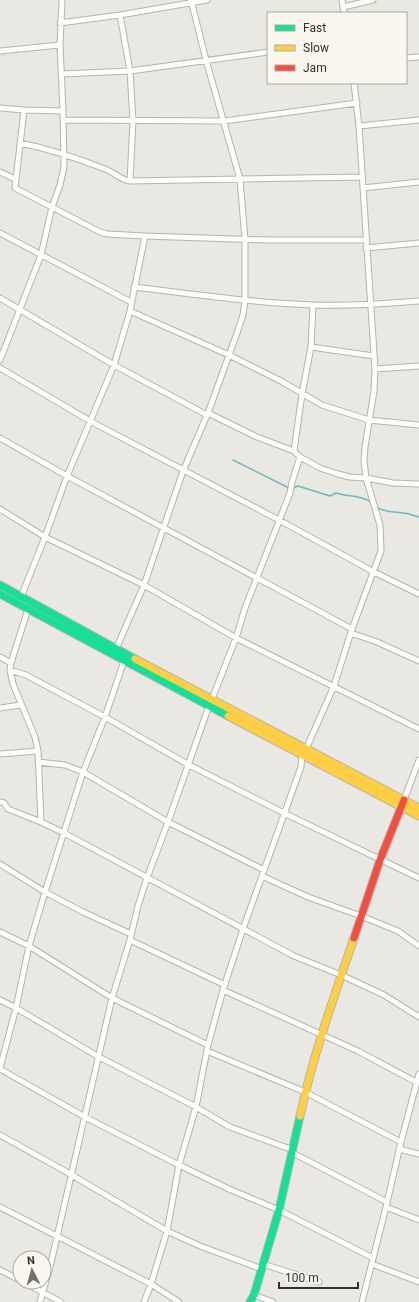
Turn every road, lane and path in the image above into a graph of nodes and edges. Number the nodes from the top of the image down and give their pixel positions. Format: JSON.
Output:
{"nodes":[{"id":1,"x":62,"y":0,"type":"edge"},
{"id":2,"x":207,"y":0,"type":"edge"},
{"id":3,"x":342,"y":0,"type":"edge"},
{"id":4,"x":373,"y":0,"type":"edge"},
{"id":5,"x":191,"y":1,"type":"edge"},
{"id":6,"x":343,"y":7,"type":"junction"},
{"id":7,"x":344,"y":12,"type":"edge"},
{"id":8,"x":120,"y":15,"type":"junction"},
{"id":9,"x":60,"y":23,"type":"junction"},
{"id":10,"x":60,"y":45,"type":"junction"},
{"id":11,"x":0,"y":51,"type":"edge"},
{"id":12,"x":267,"y":52,"type":"edge"},
{"id":13,"x":419,"y":57,"type":"edge"},
{"id":14,"x":407,"y":58,"type":"edge"},
{"id":15,"x":206,"y":60,"type":"junction"},
{"id":16,"x":130,"y":70,"type":"junction"},
{"id":17,"x":61,"y":74,"type":"junction"},
{"id":18,"x":354,"y":84,"type":"edge"},
{"id":19,"x":357,"y":103,"type":"junction"},
{"id":20,"x":0,"y":108,"type":"edge"},
{"id":21,"x":24,"y":110,"type":"junction"},
{"id":22,"x":63,"y":111,"type":"junction"},
{"id":23,"x":64,"y":120,"type":"junction"},
{"id":24,"x":419,"y":120,"type":"edge"},
{"id":25,"x":133,"y":121,"type":"junction"},
{"id":26,"x":224,"y":121,"type":"junction"},
{"id":27,"x":359,"y":126,"type":"junction"},
{"id":28,"x":20,"y":143,"type":"junction"},
{"id":29,"x":64,"y":153,"type":"junction"},
{"id":30,"x":0,"y":172,"type":"edge"},
{"id":31,"x":362,"y":177,"type":"junction"},
{"id":32,"x":15,"y":179,"type":"junction"},
{"id":33,"x":240,"y":179,"type":"junction"},
{"id":34,"x":130,"y":181,"type":"junction"},
{"id":35,"x":419,"y":182,"type":"edge"},
{"id":36,"x":363,"y":188,"type":"junction"},
{"id":37,"x":52,"y":206,"type":"junction"},
{"id":38,"x":0,"y":233,"type":"edge"},
{"id":39,"x":145,"y":236,"type":"junction"},
{"id":40,"x":245,"y":238,"type":"junction"},
{"id":41,"x":366,"y":240,"type":"junction"},
{"id":42,"x":419,"y":244,"type":"edge"},
{"id":43,"x":366,"y":248,"type":"junction"},
{"id":44,"x":41,"y":255,"type":"junction"},
{"id":45,"x":134,"y":287,"type":"junction"},
{"id":46,"x":0,"y":298,"type":"edge"},
{"id":47,"x":245,"y":300,"type":"junction"},
{"id":48,"x":131,"y":302,"type":"junction"},
{"id":49,"x":419,"y":302,"type":"edge"},
{"id":50,"x":313,"y":305,"type":"junction"},
{"id":51,"x":370,"y":305,"type":"junction"},
{"id":52,"x":20,"y":309,"type":"junction"},
{"id":53,"x":130,"y":311,"type":"junction"},
{"id":54,"x":311,"y":347,"type":"junction"},
{"id":55,"x":229,"y":355,"type":"junction"},
{"id":56,"x":374,"y":356,"type":"junction"},
{"id":57,"x":0,"y":360,"type":"edge"},
{"id":58,"x":114,"y":365,"type":"junction"},
{"id":59,"x":419,"y":366,"type":"edge"},
{"id":60,"x":0,"y":368,"type":"edge"},
{"id":61,"x":375,"y":369,"type":"junction"},
{"id":62,"x":302,"y":394,"type":"junction"},
{"id":63,"x":207,"y":414,"type":"junction"},
{"id":64,"x":369,"y":420,"type":"junction"},
{"id":65,"x":90,"y":421,"type":"junction"},
{"id":66,"x":419,"y":425,"type":"edge"},
{"id":67,"x":0,"y":438,"type":"edge"},
{"id":68,"x":294,"y":451,"type":"junction"},
{"id":69,"x":300,"y":457,"type":"junction"},
{"id":70,"x":183,"y":471,"type":"junction"},
{"id":71,"x":67,"y":476,"type":"junction"},
{"id":72,"x":366,"y":478,"type":"junction"},
{"id":73,"x":419,"y":484,"type":"edge"},
{"id":74,"x":0,"y":509,"type":"edge"},
{"id":75,"x":279,"y":520,"type":"junction"},
{"id":76,"x":163,"y":527,"type":"junction"},
{"id":77,"x":45,"y":537,"type":"junction"},
{"id":78,"x":374,"y":572,"type":"junction"},
{"id":79,"x":257,"y":579,"type":"junction"},
{"id":80,"x":0,"y":585,"type":"edge"},
{"id":81,"x":144,"y":585,"type":"junction"},
{"id":82,"x":0,"y":594,"type":"edge"},
{"id":83,"x":419,"y":594,"type":"edge"},
{"id":84,"x":21,"y":597,"type":"junction"},
{"id":85,"x":28,"y":609,"type":"junction"},
{"id":86,"x":352,"y":631,"type":"junction"},
{"id":87,"x":236,"y":638,"type":"junction"},
{"id":88,"x":116,"y":649,"type":"junction"},
{"id":89,"x":0,"y":657,"type":"edge"},
{"id":90,"x":124,"y":661,"type":"junction"},
{"id":91,"x":419,"y":661,"type":"edge"},
{"id":92,"x":11,"y":663,"type":"junction"},
{"id":93,"x":10,"y":670,"type":"junction"},
{"id":94,"x":334,"y":686,"type":"junction"},
{"id":95,"x":211,"y":702,"type":"junction"},
{"id":96,"x":21,"y":705,"type":"junction"},
{"id":97,"x":0,"y":708,"type":"edge"},
{"id":98,"x":105,"y":717,"type":"junction"},
{"id":99,"x":419,"y":729,"type":"edge"},
{"id":100,"x":38,"y":751,"type":"junction"},
{"id":101,"x":304,"y":752,"type":"junction"},
{"id":102,"x":0,"y":754,"type":"edge"},
{"id":103,"x":419,"y":760,"type":"edge"},
{"id":104,"x":38,"y":762,"type":"junction"},
{"id":105,"x":189,"y":765,"type":"junction"},
{"id":106,"x":83,"y":772,"type":"junction"},
{"id":107,"x":0,"y":802,"type":"edge"},
{"id":108,"x":403,"y":803,"type":"junction"},
{"id":109,"x":419,"y":808,"type":"edge"},
{"id":110,"x":284,"y":814,"type":"junction"},
{"id":111,"x":419,"y":816,"type":"edge"},
{"id":112,"x":41,"y":822,"type":"junction"},
{"id":113,"x":168,"y":822,"type":"junction"},
{"id":114,"x":64,"y":833,"type":"junction"},
{"id":115,"x":380,"y":860,"type":"junction"},
{"id":116,"x":0,"y":864,"type":"edge"},
{"id":117,"x":264,"y":870,"type":"junction"},
{"id":118,"x":262,"y":876,"type":"junction"},
{"id":119,"x":147,"y":878,"type":"junction"},
{"id":120,"x":419,"y":878,"type":"edge"},
{"id":121,"x":45,"y":892,"type":"junction"},
{"id":122,"x":361,"y":916,"type":"junction"},
{"id":123,"x":243,"y":929,"type":"junction"},
{"id":124,"x":0,"y":932,"type":"edge"},
{"id":125,"x":131,"y":937,"type":"junction"},
{"id":126,"x":30,"y":946,"type":"junction"},
{"id":127,"x":419,"y":946,"type":"edge"},
{"id":128,"x":341,"y":975,"type":"junction"},
{"id":129,"x":224,"y":988,"type":"junction"},
{"id":130,"x":112,"y":998,"type":"junction"},
{"id":131,"x":0,"y":1000,"type":"edge"},
{"id":132,"x":16,"y":1008,"type":"junction"},
{"id":133,"x":419,"y":1017,"type":"edge"},
{"id":134,"x":322,"y":1034,"type":"junction"},
{"id":135,"x":208,"y":1045,"type":"junction"},
{"id":136,"x":207,"y":1051,"type":"junction"},
{"id":137,"x":99,"y":1057,"type":"junction"},
{"id":138,"x":0,"y":1069,"type":"edge"},
{"id":139,"x":419,"y":1074,"type":"edge"},
{"id":140,"x":418,"y":1083,"type":"edge"},
{"id":141,"x":305,"y":1092,"type":"junction"},
{"id":142,"x":196,"y":1107,"type":"junction"},
{"id":143,"x":85,"y":1117,"type":"junction"},
{"id":144,"x":0,"y":1135,"type":"edge"},
{"id":145,"x":401,"y":1142,"type":"junction"},
{"id":146,"x":399,"y":1149,"type":"junction"},
{"id":147,"x":293,"y":1151,"type":"junction"},
{"id":148,"x":419,"y":1154,"type":"edge"},
{"id":149,"x":179,"y":1165,"type":"junction"},
{"id":150,"x":72,"y":1175,"type":"junction"},
{"id":151,"x":387,"y":1205,"type":"junction"},
{"id":152,"x":0,"y":1207,"type":"edge"},
{"id":153,"x":279,"y":1210,"type":"junction"},
{"id":154,"x":419,"y":1220,"type":"edge"},
{"id":155,"x":167,"y":1231,"type":"junction"},
{"id":156,"x":58,"y":1236,"type":"junction"},
{"id":157,"x":373,"y":1261,"type":"junction"},
{"id":158,"x":263,"y":1267,"type":"junction"},
{"id":159,"x":0,"y":1270,"type":"edge"},
{"id":160,"x":12,"y":1276,"type":"edge"},
{"id":161,"x":319,"y":1282,"type":"dead end"},
{"id":162,"x":419,"y":1282,"type":"edge"},
{"id":163,"x":151,"y":1284,"type":"junction"},
{"id":164,"x":38,"y":1290,"type":"edge"},
{"id":165,"x":43,"y":1293,"type":"junction"},
{"id":166,"x":254,"y":1295,"type":"junction"},
{"id":167,"x":40,"y":1302,"type":"edge"},
{"id":168,"x":61,"y":1302,"type":"edge"},
{"id":169,"x":144,"y":1302,"type":"edge"},
{"id":170,"x":179,"y":1302,"type":"edge"},
{"id":171,"x":250,"y":1302,"type":"edge"},
{"id":172,"x":274,"y":1302,"type":"edge"},
{"id":173,"x":362,"y":1302,"type":"edge"}],
"edges":[{"from":1,"to":9,"type":"street"},
{"from":2,"to":5,"type":"street"},
{"from":3,"to":6,"type":"street"},
{"from":4,"to":6,"type":"street"},
{"from":5,"to":8,"type":"street"},
{"from":5,"to":15,"type":"street"},
{"from":6,"to":7,"type":"street"},
{"from":8,"to":9,"type":"street"},
{"from":8,"to":16,"type":"street"},
{"from":9,"to":10,"type":"street"},
{"from":10,"to":11,"type":"street"},
{"from":10,"to":17,"type":"street"},
{"from":12,"to":15,"type":"street"},
{"from":13,"to":14,"type":"street"},
{"from":15,"to":16,"type":"street"},
{"from":15,"to":26,"type":"street"},
{"from":16,"to":17,"type":"street"},
{"from":16,"to":25,"type":"street"},
{"from":17,"to":22,"type":"street"},
{"from":18,"to":19,"type":"street"},
{"from":19,"to":26,"type":"street"},
{"from":19,"to":27,"type":"street"},
{"from":20,"to":21,"type":"street"},
{"from":21,"to":22,"type":"street"},
{"from":21,"to":28,"type":"street"},
{"from":22,"to":23,"type":"street"},
{"from":23,"to":25,"type":"street"},
{"from":23,"to":29,"type":"street"},
{"from":24,"to":27,"type":"street"},
{"from":25,"to":26,"type":"street"},
{"from":25,"to":34,"type":"street"},
{"from":26,"to":33,"type":"street"},
{"from":27,"to":31,"type":"street"},
{"from":28,"to":29,"type":"street"},
{"from":28,"to":32,"type":"street"},
{"from":29,"to":34,"type":"street"},
{"from":29,"to":37,"type":"street"},
{"from":30,"to":32,"type":"street"},
{"from":31,"to":33,"type":"street"},
{"from":31,"to":36,"type":"street"},
{"from":32,"to":37,"type":"street"},
{"from":33,"to":34,"type":"street"},
{"from":33,"to":40,"type":"street"},
{"from":35,"to":36,"type":"street"},
{"from":36,"to":41,"type":"street"},
{"from":37,"to":39,"type":"street"},
{"from":37,"to":44,"type":"street"},
{"from":38,"to":44,"type":"street"},
{"from":39,"to":40,"type":"street"},
{"from":39,"to":45,"type":"street"},
{"from":40,"to":41,"type":"street"},
{"from":40,"to":47,"type":"street"},
{"from":41,"to":43,"type":"street"},
{"from":42,"to":43,"type":"street"},
{"from":43,"to":51,"type":"street"},
{"from":44,"to":48,"type":"street"},
{"from":44,"to":52,"type":"street"},
{"from":45,"to":47,"type":"street"},
{"from":45,"to":48,"type":"street"},
{"from":46,"to":52,"type":"street"},
{"from":47,"to":50,"type":"street"},
{"from":47,"to":55,"type":"street"},
{"from":48,"to":53,"type":"street"},
{"from":49,"to":51,"type":"street"},
{"from":50,"to":51,"type":"street"},
{"from":50,"to":54,"type":"street"},
{"from":51,"to":56,"type":"street"},
{"from":52,"to":57,"type":"street"},
{"from":52,"to":58,"type":"street"},
{"from":53,"to":55,"type":"street"},
{"from":53,"to":58,"type":"street"},
{"from":54,"to":56,"type":"street"},
{"from":54,"to":62,"type":"street"},
{"from":55,"to":62,"type":"street"},
{"from":55,"to":63,"type":"street"},
{"from":56,"to":61,"type":"street"},
{"from":58,"to":63,"type":"street"},
{"from":58,"to":65,"type":"street"},
{"from":59,"to":61,"type":"street"},
{"from":60,"to":65,"type":"street"},
{"from":61,"to":64,"type":"street"},
{"from":62,"to":64,"type":"street"},
{"from":62,"to":68,"type":"street"},
{"from":63,"to":68,"type":"street"},
{"from":63,"to":70,"type":"street"},
{"from":64,"to":66,"type":"street"},
{"from":64,"to":72,"type":"street"},
{"from":65,"to":70,"type":"street"},
{"from":65,"to":71,"type":"street"},
{"from":67,"to":71,"type":"street"},
{"from":68,"to":69,"type":"street"},
{"from":69,"to":72,"type":"street"},
{"from":69,"to":75,"type":"street"},
{"from":70,"to":75,"type":"street"},
{"from":70,"to":76,"type":"street"},
{"from":71,"to":76,"type":"street"},
{"from":71,"to":77,"type":"street"},
{"from":72,"to":73,"type":"street"},
{"from":72,"to":78,"type":"street"},
{"from":74,"to":77,"type":"street"},
{"from":75,"to":78,"type":"street"},
{"from":75,"to":79,"type":"street"},
{"from":76,"to":79,"type":"street"},
{"from":76,"to":81,"type":"street"},
{"from":77,"to":81,"type":"street"},
{"from":77,"to":84,"type":"street"},
{"from":78,"to":83,"type":"street"},
{"from":78,"to":86,"type":"street"},
{"from":79,"to":86,"type":"street"},
{"from":79,"to":87,"type":"street"},
{"from":80,"to":84,"type":"main road"},
{"from":81,"to":87,"type":"street"},
{"from":81,"to":88,"type":"street"},
{"from":82,"to":85,"type":"main road"},
{"from":84,"to":88,"type":"main road"},
{"from":85,"to":90,"type":"main road"},
{"from":85,"to":92,"type":"street"},
{"from":86,"to":91,"type":"street"},
{"from":86,"to":94,"type":"street"},
{"from":87,"to":94,"type":"street"},
{"from":87,"to":95,"type":"street"},
{"from":88,"to":95,"type":"main road"},
{"from":89,"to":92,"type":"street"},
{"from":90,"to":95,"type":"main road"},
{"from":90,"to":98,"type":"street"},
{"from":92,"to":93,"type":"street"},
{"from":93,"to":96,"type":"street"},
{"from":93,"to":98,"type":"street"},
{"from":94,"to":99,"type":"street"},
{"from":94,"to":101,"type":"street"},
{"from":95,"to":101,"type":"main road"},
{"from":95,"to":105,"type":"street"},
{"from":96,"to":97,"type":"street"},
{"from":96,"to":100,"type":"street"},
{"from":98,"to":105,"type":"street"},
{"from":98,"to":106,"type":"street"},
{"from":100,"to":102,"type":"street"},
{"from":100,"to":104,"type":"street"},
{"from":101,"to":108,"type":"main road"},
{"from":101,"to":110,"type":"street"},
{"from":103,"to":108,"type":"street"},
{"from":104,"to":106,"type":"street"},
{"from":104,"to":112,"type":"street"},
{"from":105,"to":110,"type":"street"},
{"from":105,"to":113,"type":"street"},
{"from":106,"to":113,"type":"street"},
{"from":106,"to":114,"type":"street"},
{"from":107,"to":112,"type":"street"},
{"from":108,"to":109,"type":"main road"},
{"from":108,"to":111,"type":"main road"},
{"from":108,"to":115,"type":"main road"},
{"from":110,"to":115,"type":"street"},
{"from":110,"to":117,"type":"street"},
{"from":112,"to":114,"type":"street"},
{"from":113,"to":117,"type":"street"},
{"from":113,"to":119,"type":"street"},
{"from":114,"to":119,"type":"street"},
{"from":114,"to":121,"type":"street"},
{"from":115,"to":120,"type":"street"},
{"from":115,"to":122,"type":"main road"},
{"from":116,"to":121,"type":"street"},
{"from":117,"to":118,"type":"street"},
{"from":118,"to":122,"type":"street"},
{"from":118,"to":123,"type":"street"},
{"from":119,"to":123,"type":"street"},
{"from":119,"to":125,"type":"street"},
{"from":121,"to":125,"type":"street"},
{"from":121,"to":126,"type":"street"},
{"from":122,"to":127,"type":"street"},
{"from":122,"to":128,"type":"main road"},
{"from":123,"to":128,"type":"street"},
{"from":123,"to":129,"type":"street"},
{"from":124,"to":126,"type":"street"},
{"from":125,"to":129,"type":"street"},
{"from":125,"to":130,"type":"street"},
{"from":126,"to":130,"type":"street"},
{"from":126,"to":132,"type":"street"},
{"from":128,"to":133,"type":"street"},
{"from":128,"to":134,"type":"main road"},
{"from":129,"to":134,"type":"street"},
{"from":129,"to":135,"type":"street"},
{"from":130,"to":135,"type":"street"},
{"from":130,"to":137,"type":"street"},
{"from":131,"to":132,"type":"street"},
{"from":132,"to":137,"type":"street"},
{"from":132,"to":138,"type":"street"},
{"from":134,"to":140,"type":"street"},
{"from":134,"to":141,"type":"main road"},
{"from":135,"to":136,"type":"street"},
{"from":136,"to":141,"type":"street"},
{"from":136,"to":142,"type":"street"},
{"from":137,"to":142,"type":"street"},
{"from":137,"to":143,"type":"street"},
{"from":138,"to":143,"type":"street"},
{"from":139,"to":140,"type":"street"},
{"from":140,"to":145,"type":"street"},
{"from":141,"to":145,"type":"street"},
{"from":141,"to":147,"type":"main road"},
{"from":142,"to":147,"type":"street"},
{"from":142,"to":149,"type":"street"},
{"from":143,"to":149,"type":"street"},
{"from":143,"to":150,"type":"street"},
{"from":144,"to":150,"type":"street"},
{"from":145,"to":146,"type":"street"},
{"from":146,"to":148,"type":"street"},
{"from":146,"to":151,"type":"street"},
{"from":147,"to":151,"type":"street"},
{"from":147,"to":153,"type":"main road"},
{"from":149,"to":153,"type":"street"},
{"from":149,"to":155,"type":"street"},
{"from":150,"to":155,"type":"street"},
{"from":150,"to":156,"type":"street"},
{"from":151,"to":154,"type":"street"},
{"from":151,"to":157,"type":"street"},
{"from":152,"to":156,"type":"street"},
{"from":153,"to":157,"type":"street"},
{"from":153,"to":158,"type":"main road"},
{"from":155,"to":158,"type":"street"},
{"from":155,"to":163,"type":"street"},
{"from":156,"to":163,"type":"street"},
{"from":156,"to":165,"type":"street"},
{"from":157,"to":162,"type":"street"},
{"from":157,"to":173,"type":"street"},
{"from":158,"to":161,"type":"street"},
{"from":158,"to":166,"type":"main road"},
{"from":159,"to":160,"type":"street"},
{"from":163,"to":169,"type":"street"},
{"from":163,"to":170,"type":"street"},
{"from":164,"to":165,"type":"street"},
{"from":165,"to":167,"type":"street"},
{"from":165,"to":168,"type":"street"},
{"from":166,"to":171,"type":"main road"},
{"from":166,"to":172,"type":"street"}]}
